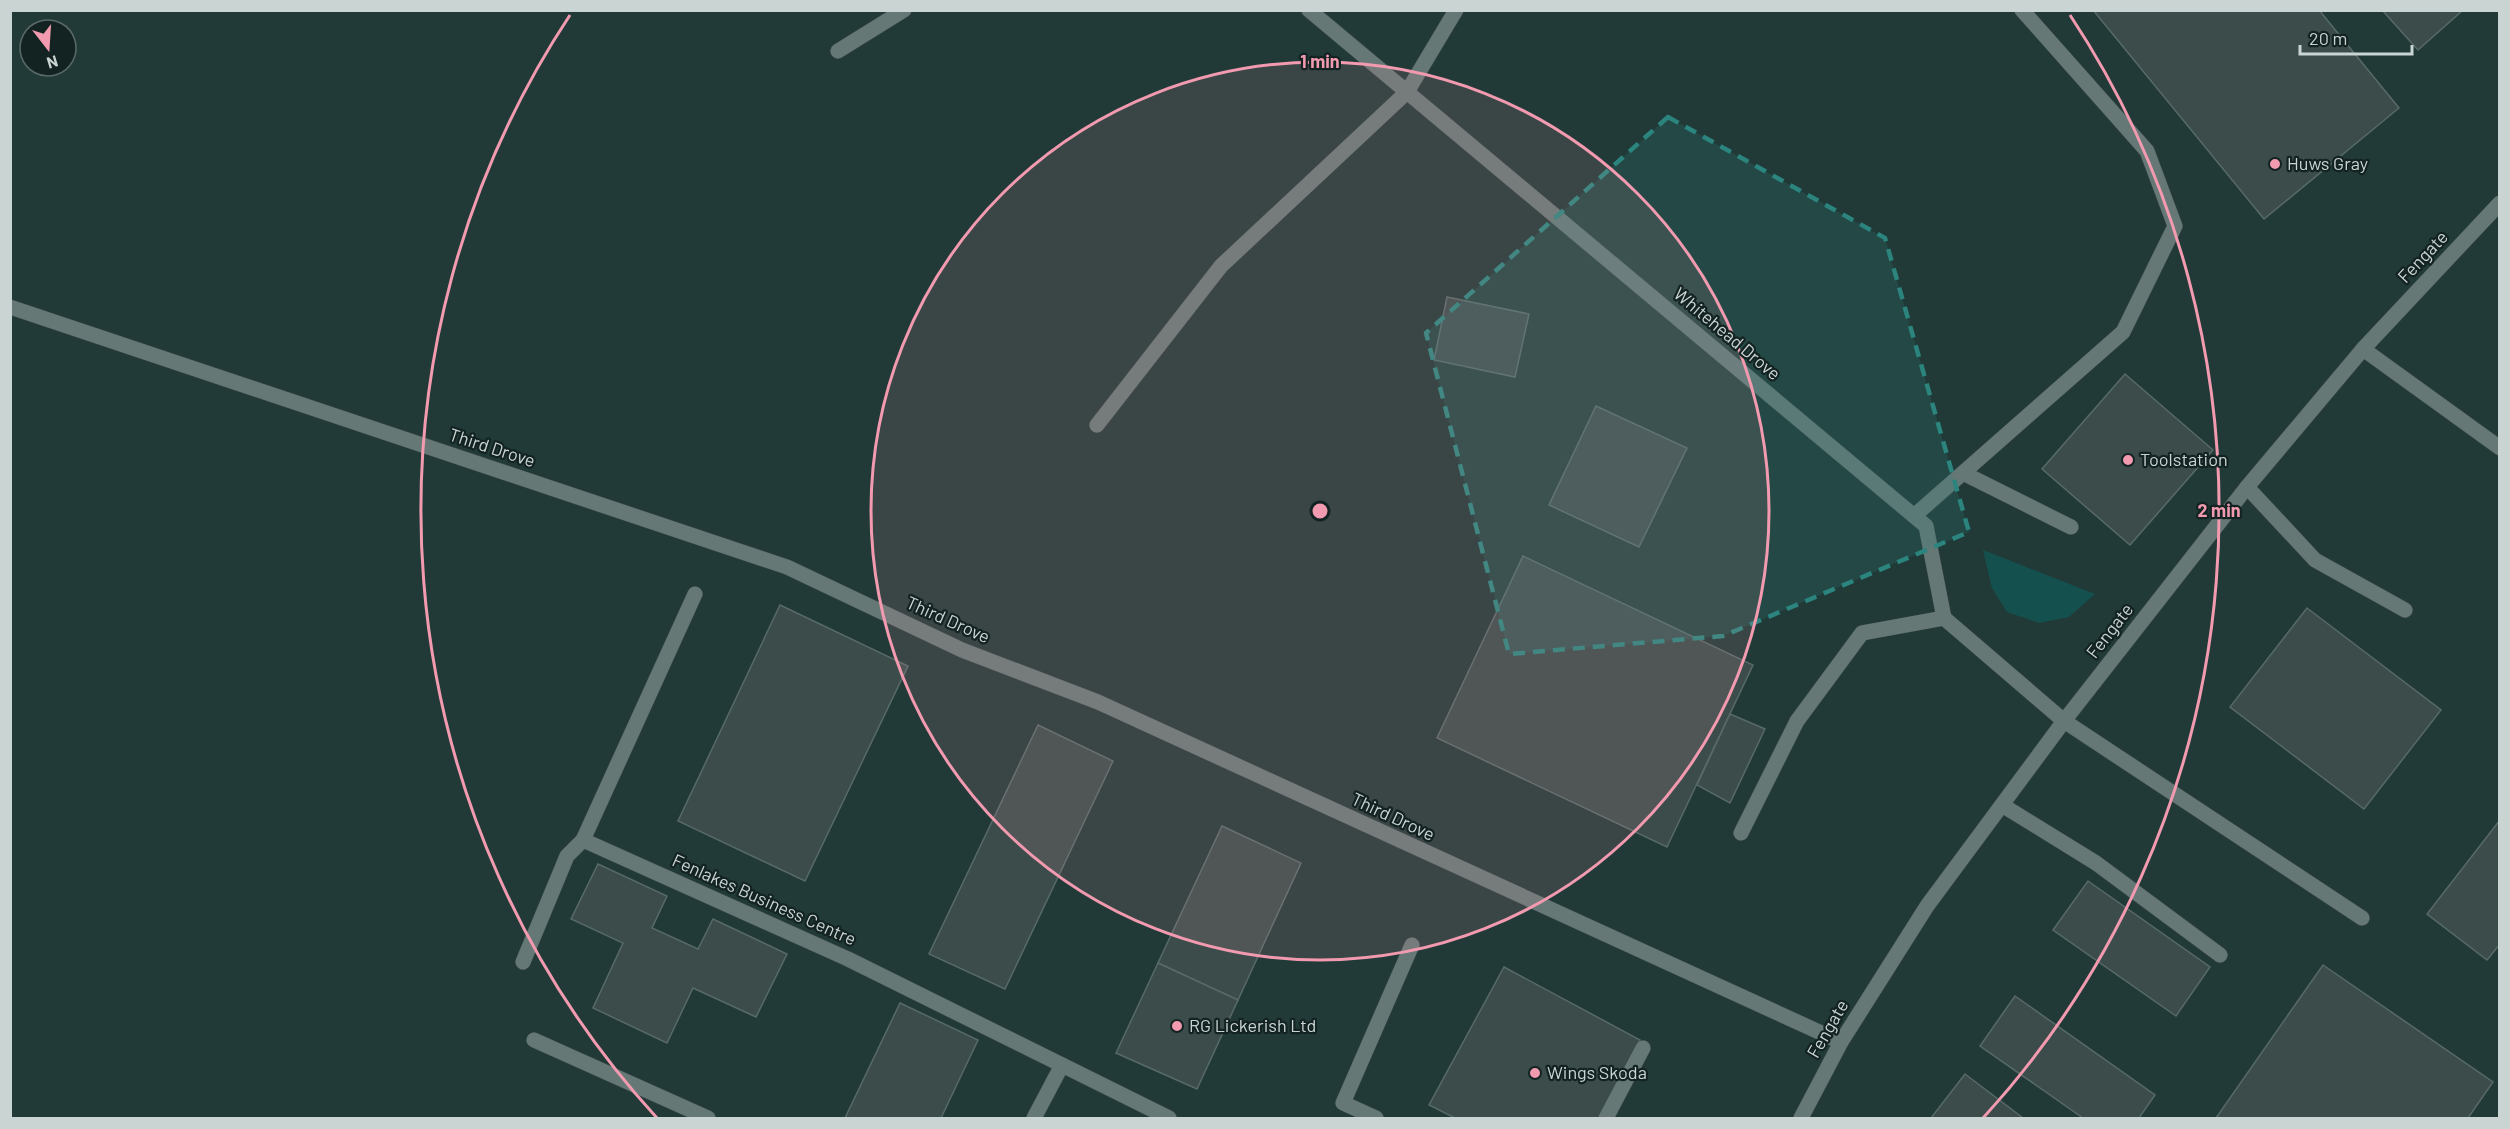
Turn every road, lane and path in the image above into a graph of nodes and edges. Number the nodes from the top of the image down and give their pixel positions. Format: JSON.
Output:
{"nodes":[{"id":1,"x":904,"y":10,"type":"edge"},
{"id":2,"x":1310,"y":10,"type":"edge"},
{"id":3,"x":1456,"y":10,"type":"edge"},
{"id":4,"x":2022,"y":10,"type":"edge"},
{"id":5,"x":838,"y":51,"type":"dead end"},
{"id":6,"x":1407,"y":92,"type":"junction"},
{"id":7,"x":2499,"y":203,"type":"edge"},
{"id":8,"x":10,"y":307,"type":"edge"},
{"id":9,"x":2363,"y":349,"type":"junction"},
{"id":10,"x":1097,"y":425,"type":"dead end"},
{"id":11,"x":2499,"y":448,"type":"edge"},
{"id":12,"x":1963,"y":473,"type":"junction"},
{"id":13,"x":2247,"y":487,"type":"junction"},
{"id":14,"x":1914,"y":516,"type":"junction"},
{"id":15,"x":2071,"y":527,"type":"dead end"},
{"id":16,"x":695,"y":594,"type":"dead end"},
{"id":17,"x":2405,"y":610,"type":"dead end"},
{"id":18,"x":1944,"y":618,"type":"junction"},
{"id":19,"x":2064,"y":721,"type":"junction"},
{"id":20,"x":2002,"y":805,"type":"junction"},
{"id":21,"x":1741,"y":833,"type":"dead end"},
{"id":22,"x":583,"y":840,"type":"junction"},
{"id":23,"x":2362,"y":918,"type":"dead end"},
{"id":24,"x":1412,"y":945,"type":"dead end"},
{"id":25,"x":2220,"y":955,"type":"dead end"},
{"id":26,"x":523,"y":962,"type":"dead end"},
{"id":27,"x":534,"y":1040,"type":"dead end"},
{"id":28,"x":1841,"y":1042,"type":"junction"},
{"id":29,"x":1643,"y":1048,"type":"dead end"},
{"id":30,"x":1062,"y":1065,"type":"junction"},
{"id":31,"x":708,"y":1119,"type":"edge"},
{"id":32,"x":1034,"y":1119,"type":"edge"},
{"id":33,"x":1169,"y":1119,"type":"edge"},
{"id":34,"x":1376,"y":1119,"type":"edge"},
{"id":35,"x":1606,"y":1119,"type":"edge"},
{"id":36,"x":1801,"y":1119,"type":"edge"}],
"edges":[{"from":1,"to":5,"type":"street"},
{"from":2,"to":6,"type":"street","name":"Whitehead Drove"},
{"from":3,"to":6,"type":"street"},
{"from":4,"to":12,"type":"street"},
{"from":6,"to":10,"type":"street"},
{"from":6,"to":14,"type":"street","name":"Whitehead Drove"},
{"from":7,"to":9,"type":"street","name":"Fengate"},
{"from":8,"to":28,"type":"street","name":"Third Drove"},
{"from":9,"to":11,"type":"street"},
{"from":9,"to":13,"type":"street","name":"Fengate"},
{"from":12,"to":14,"type":"street"},
{"from":12,"to":15,"type":"street"},
{"from":13,"to":17,"type":"street"},
{"from":13,"to":19,"type":"street","name":"Fengate"},
{"from":14,"to":18,"type":"street","name":"Whitehead Drove"},
{"from":16,"to":22,"type":"street"},
{"from":18,"to":19,"type":"street"},
{"from":18,"to":21,"type":"street"},
{"from":19,"to":20,"type":"street","name":"Fengate"},
{"from":19,"to":23,"type":"street"},
{"from":20,"to":25,"type":"street"},
{"from":20,"to":28,"type":"street","name":"Fengate"},
{"from":22,"to":26,"type":"street"},
{"from":22,"to":30,"type":"street","name":"Fenlakes Business Centre"},
{"from":24,"to":34,"type":"street"},
{"from":27,"to":31,"type":"street"},
{"from":28,"to":36,"type":"street","name":"Fengate"},
{"from":29,"to":35,"type":"street"},
{"from":30,"to":32,"type":"street"},
{"from":30,"to":33,"type":"street","name":"Fenlakes Business Centre"}]}
